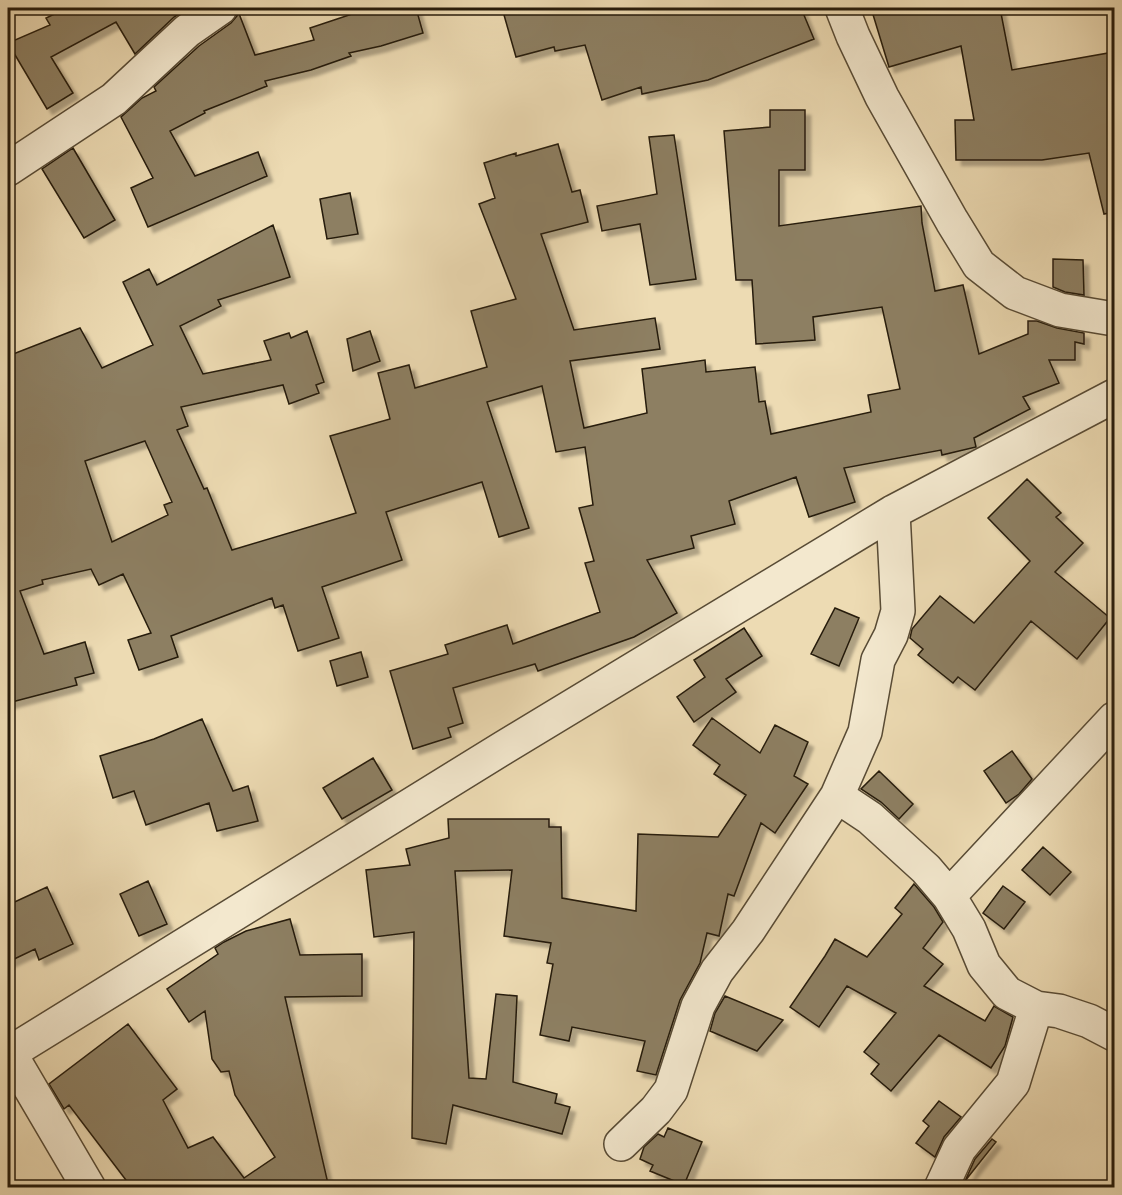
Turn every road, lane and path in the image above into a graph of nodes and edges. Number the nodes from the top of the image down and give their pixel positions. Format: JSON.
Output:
{"nodes":[{"id":1,"x":220,"y":8,"type":"edge"},
{"id":2,"x":842,"y":8,"type":"edge"},
{"id":3,"x":8,"y":169,"type":"edge"},
{"id":4,"x":1114,"y":319,"type":"edge"},
{"id":5,"x":1114,"y":396,"type":"edge"},
{"id":6,"x":893,"y":512,"type":"junction"},
{"id":7,"x":1114,"y":718,"type":"edge"},
{"id":8,"x":837,"y":796,"type":"junction"},
{"id":9,"x":950,"y":896,"type":"junction"},
{"id":10,"x":1036,"y":1008,"type":"junction"},
{"id":11,"x":1114,"y":1034,"type":"edge"},
{"id":12,"x":8,"y":1052,"type":"edge"},
{"id":13,"x":621,"y":1144,"type":"dead end"},
{"id":14,"x":90,"y":1188,"type":"edge"},
{"id":15,"x":941,"y":1188,"type":"edge"}],
"edges":[{"from":1,"to":3,"type":"street"},
{"from":2,"to":4,"type":"street"},
{"from":5,"to":6,"type":"street"},
{"from":6,"to":8,"type":"street"},
{"from":6,"to":12,"type":"street"},
{"from":7,"to":9,"type":"street"},
{"from":8,"to":9,"type":"street"},
{"from":8,"to":13,"type":"street"},
{"from":9,"to":10,"type":"street"},
{"from":10,"to":11,"type":"street"},
{"from":10,"to":15,"type":"street"},
{"from":12,"to":14,"type":"street"}]}
